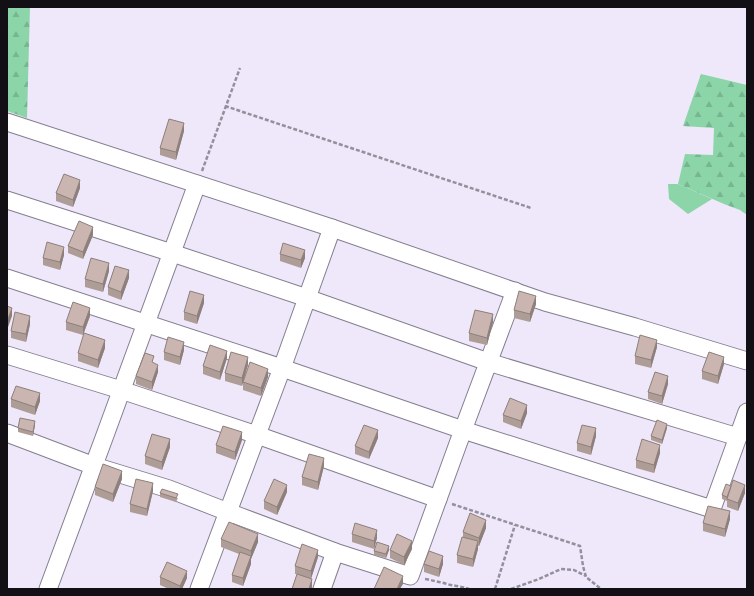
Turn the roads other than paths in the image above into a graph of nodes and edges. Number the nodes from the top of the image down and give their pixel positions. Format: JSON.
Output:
{"nodes":[{"id":1,"x":7,"y":122,"type":"edge"},
{"id":2,"x":197,"y":184,"type":"junction"},
{"id":3,"x":7,"y":200,"type":"edge"},
{"id":4,"x":332,"y":228,"type":"junction"},
{"id":5,"x":172,"y":253,"type":"junction"},
{"id":6,"x":7,"y":278,"type":"edge"},
{"id":7,"x":515,"y":291,"type":"junction"},
{"id":8,"x":307,"y":298,"type":"junction"},
{"id":9,"x":147,"y":324,"type":"junction"},
{"id":10,"x":7,"y":355,"type":"edge"},
{"id":11,"x":747,"y":361,"type":"edge"},
{"id":12,"x":488,"y":362,"type":"junction"},
{"id":13,"x":282,"y":368,"type":"junction"},
{"id":14,"x":121,"y":390,"type":"junction"},
{"id":15,"x":747,"y":412,"type":"edge"},
{"id":16,"x":463,"y":430,"type":"junction"},
{"id":17,"x":7,"y":433,"type":"edge"},
{"id":18,"x":257,"y":435,"type":"junction"},
{"id":19,"x":738,"y":437,"type":"junction"},
{"id":20,"x":94,"y":466,"type":"junction"},
{"id":21,"x":438,"y":499,"type":"junction"},
{"id":22,"x":228,"y":512,"type":"junction"},
{"id":23,"x":335,"y":552,"type":"junction"},
{"id":24,"x":48,"y":589,"type":"edge"},
{"id":25,"x":199,"y":589,"type":"edge"},
{"id":26,"x":322,"y":589,"type":"edge"}],
"edges":[{"from":1,"to":2,"type":"street"},
{"from":2,"to":4,"type":"street"},
{"from":2,"to":5,"type":"street"},
{"from":3,"to":5,"type":"street"},
{"from":4,"to":7,"type":"street"},
{"from":4,"to":8,"type":"street"},
{"from":5,"to":8,"type":"street"},
{"from":5,"to":9,"type":"street"},
{"from":6,"to":9,"type":"street"},
{"from":7,"to":11,"type":"street"},
{"from":7,"to":12,"type":"street"},
{"from":8,"to":12,"type":"street"},
{"from":8,"to":13,"type":"street"},
{"from":9,"to":13,"type":"street"},
{"from":9,"to":14,"type":"street"},
{"from":10,"to":14,"type":"street"},
{"from":12,"to":16,"type":"street"},
{"from":12,"to":19,"type":"street"},
{"from":13,"to":16,"type":"street"},
{"from":13,"to":18,"type":"street"},
{"from":14,"to":18,"type":"street"},
{"from":14,"to":20,"type":"street"},
{"from":15,"to":19,"type":"street"},
{"from":16,"to":19,"type":"street"},
{"from":16,"to":21,"type":"street"},
{"from":17,"to":20,"type":"street"},
{"from":18,"to":21,"type":"street"},
{"from":18,"to":22,"type":"street"},
{"from":20,"to":22,"type":"street"},
{"from":20,"to":24,"type":"street"},
{"from":21,"to":23,"type":"street"},
{"from":22,"to":23,"type":"street"},
{"from":22,"to":25,"type":"street"},
{"from":23,"to":26,"type":"street"}]}
